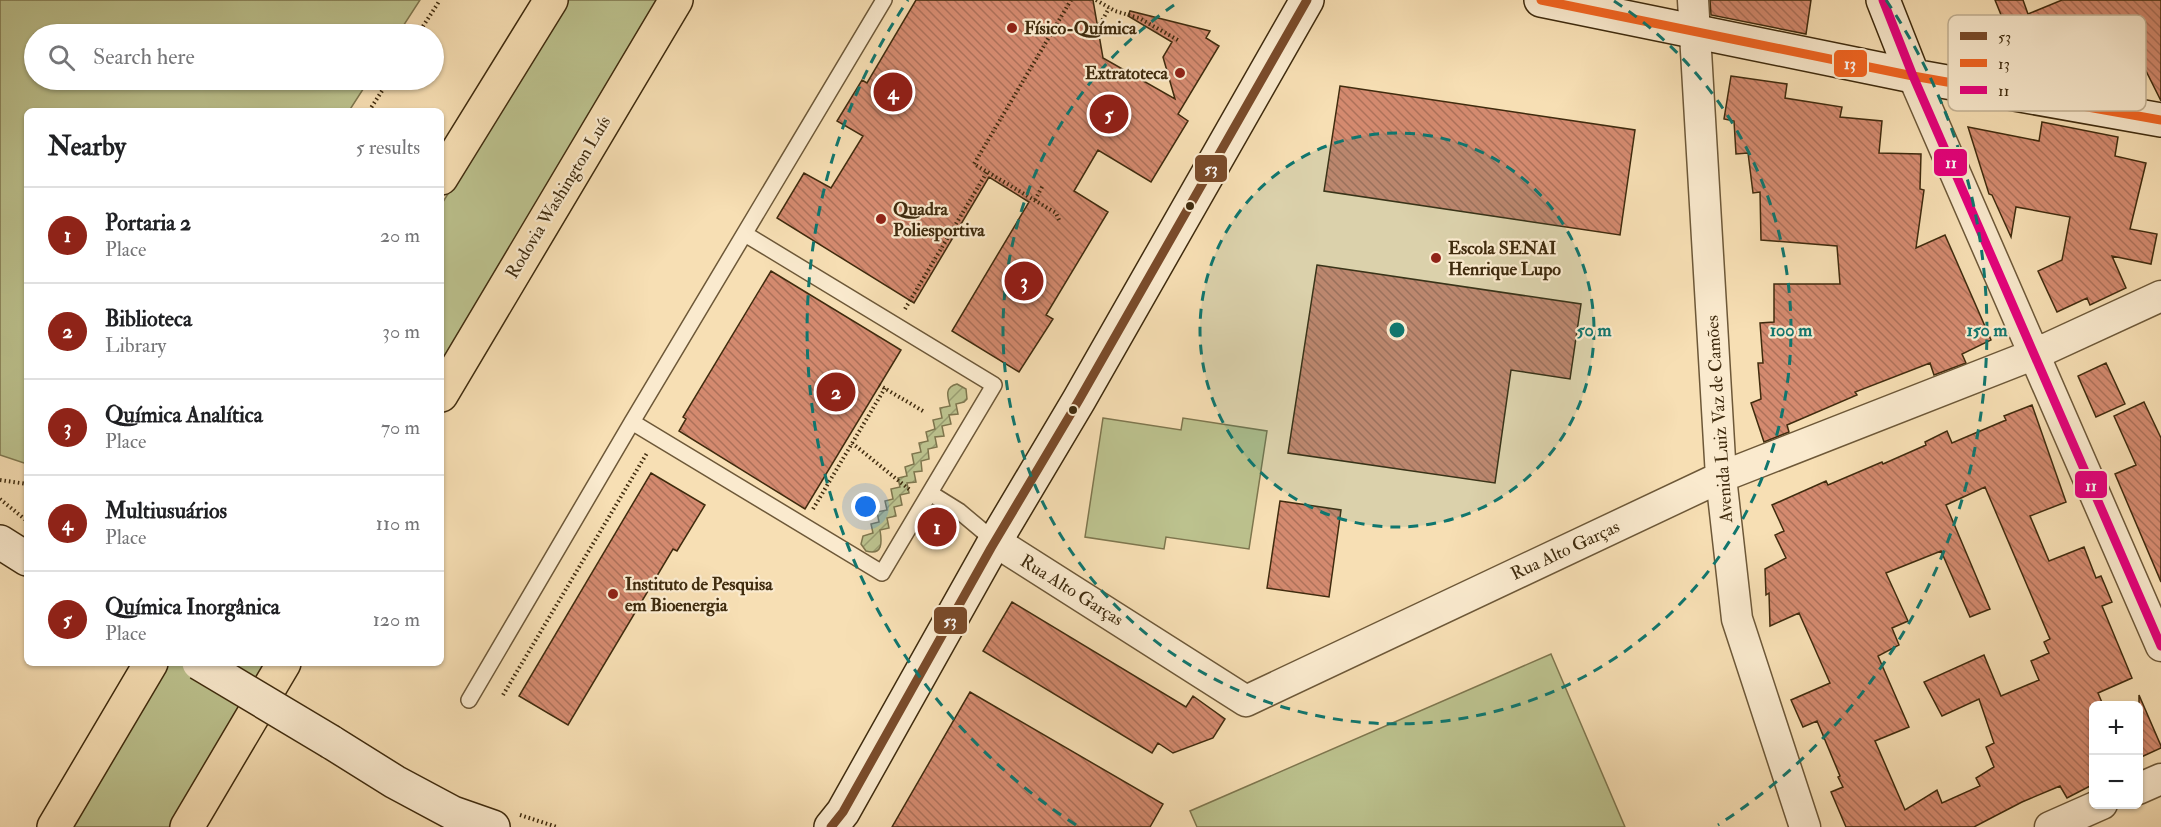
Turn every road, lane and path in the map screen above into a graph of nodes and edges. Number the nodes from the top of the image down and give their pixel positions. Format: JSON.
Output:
{"nodes":[{"id":1,"x":440,"y":0,"type":"edge"},
{"id":2,"x":551,"y":0,"type":"edge"},
{"id":3,"x":676,"y":0,"type":"edge"},
{"id":4,"x":884,"y":0,"type":"edge"},
{"id":5,"x":1071,"y":0,"type":"edge"},
{"id":6,"x":1096,"y":0,"type":"edge"},
{"id":7,"x":1110,"y":0,"type":"edge"},
{"id":8,"x":1307,"y":0,"type":"edge"},
{"id":9,"x":1540,"y":0,"type":"edge"},
{"id":10,"x":1108,"y":7,"type":"junction"},
{"id":11,"x":1888,"y":11,"type":"edge"},
{"id":12,"x":1694,"y":15,"type":"edge"},
{"id":13,"x":424,"y":24,"type":"edge"},
{"id":14,"x":1098,"y":28,"type":"dead end"},
{"id":15,"x":1178,"y":40,"type":"dead end"},
{"id":16,"x":1855,"y":64,"type":"junction"},
{"id":17,"x":1914,"y":76,"type":"junction"},
{"id":18,"x":1948,"y":82,"type":"edge"},
{"id":19,"x":383,"y":90,"type":"edge"},
{"id":20,"x":371,"y":108,"type":"edge"},
{"id":21,"x":2110,"y":111,"type":"edge"},
{"id":22,"x":2161,"y":120,"type":"edge"},
{"id":23,"x":987,"y":172,"type":"junction"},
{"id":24,"x":444,"y":173,"type":"edge"},
{"id":25,"x":1043,"y":185,"type":"dead end"},
{"id":26,"x":1035,"y":200,"type":"junction"},
{"id":27,"x":1059,"y":220,"type":"dead end"},
{"id":28,"x":744,"y":234,"type":"junction"},
{"id":29,"x":2161,"y":296,"type":"edge"},
{"id":30,"x":896,"y":325,"type":"junction"},
{"id":31,"x":2035,"y":354,"type":"junction"},
{"id":32,"x":879,"y":385,"type":"dead end"},
{"id":33,"x":885,"y":388,"type":"junction"},
{"id":34,"x":444,"y":390,"type":"edge"},
{"id":35,"x":923,"y":411,"type":"dead end"},
{"id":36,"x":632,"y":422,"type":"junction"},
{"id":37,"x":657,"y":437,"type":"junction"},
{"id":38,"x":1721,"y":477,"type":"junction"},
{"id":39,"x":0,"y":480,"type":"edge"},
{"id":40,"x":24,"y":484,"type":"edge"},
{"id":41,"x":930,"y":493,"type":"junction"},
{"id":42,"x":0,"y":500,"type":"edge"},
{"id":43,"x":24,"y":519,"type":"edge"},
{"id":44,"x":803,"y":525,"type":"junction"},
{"id":45,"x":0,"y":542,"type":"edge"},
{"id":46,"x":996,"y":542,"type":"junction"},
{"id":47,"x":24,"y":556,"type":"edge"},
{"id":48,"x":2161,"y":646,"type":"edge"},
{"id":49,"x":149,"y":666,"type":"edge"},
{"id":50,"x":204,"y":666,"type":"edge"},
{"id":51,"x":282,"y":666,"type":"edge"},
{"id":52,"x":503,"y":694,"type":"dead end"},
{"id":53,"x":470,"y":700,"type":"dead end"},
{"id":54,"x":2161,"y":779,"type":"edge"},
{"id":55,"x":2143,"y":787,"type":"edge"},
{"id":56,"x":2091,"y":809,"type":"edge"},
{"id":57,"x":54,"y":827,"type":"edge"},
{"id":58,"x":187,"y":827,"type":"edge"},
{"id":59,"x":493,"y":827,"type":"edge"},
{"id":60,"x":831,"y":827,"type":"edge"},
{"id":61,"x":1805,"y":827,"type":"edge"},
{"id":62,"x":2050,"y":827,"type":"edge"}],
"edges":[{"from":1,"to":13,"type":"path"},
{"from":2,"to":24,"type":"highway"},
{"from":3,"to":34,"type":"highway","name":"Rodovia Washington Luís"},
{"from":4,"to":28,"type":"lane"},
{"from":5,"to":23,"type":"path"},
{"from":6,"to":10,"type":"path"},
{"from":7,"to":10,"type":"path"},
{"from":8,"to":46,"type":"main road"},
{"from":9,"to":12,"type":"main road"},
{"from":10,"to":14,"type":"path"},
{"from":10,"to":15,"type":"path"},
{"from":11,"to":16,"type":"main road"},
{"from":11,"to":17,"type":"main road"},
{"from":12,"to":16,"type":"main road"},
{"from":12,"to":38,"type":"street","name":"Avenida Luiz Vaz de Camões"},
{"from":16,"to":17,"type":"main road"},
{"from":17,"to":18,"type":"main road"},
{"from":17,"to":31,"type":"street"},
{"from":19,"to":20,"type":"path"},
{"from":21,"to":22,"type":"main road"},
{"from":23,"to":26,"type":"path"},
{"from":23,"to":30,"type":"path"},
{"from":25,"to":26,"type":"path"},
{"from":26,"to":27,"type":"path"},
{"from":28,"to":30,"type":"lane"},
{"from":28,"to":36,"type":"lane"},
{"from":29,"to":31,"type":"street","name":"Rua Alto Garças"},
{"from":30,"to":41,"type":"lane"},
{"from":31,"to":38,"type":"street","name":"Rua Alto Garças"},
{"from":31,"to":48,"type":"street"},
{"from":32,"to":33,"type":"path"},
{"from":33,"to":35,"type":"path"},
{"from":33,"to":44,"type":"path"},
{"from":36,"to":37,"type":"lane"},
{"from":36,"to":53,"type":"lane"},
{"from":37,"to":44,"type":"lane"},
{"from":37,"to":52,"type":"path"},
{"from":38,"to":46,"type":"street","name":"Rua Alto Garças"},
{"from":38,"to":61,"type":"street","name":"Avenida Luiz Vaz de Camões"},
{"from":39,"to":40,"type":"path"},
{"from":41,"to":44,"type":"lane"},
{"from":41,"to":46,"type":"lane"},
{"from":42,"to":43,"type":"path"},
{"from":45,"to":47,"type":"main road"},
{"from":46,"to":60,"type":"main road"},
{"from":49,"to":57,"type":"highway"},
{"from":50,"to":59,"type":"main road","bridge":true},
{"from":51,"to":58,"type":"highway"},
{"from":54,"to":55,"type":"street"},
{"from":56,"to":62,"type":"street"}]}
